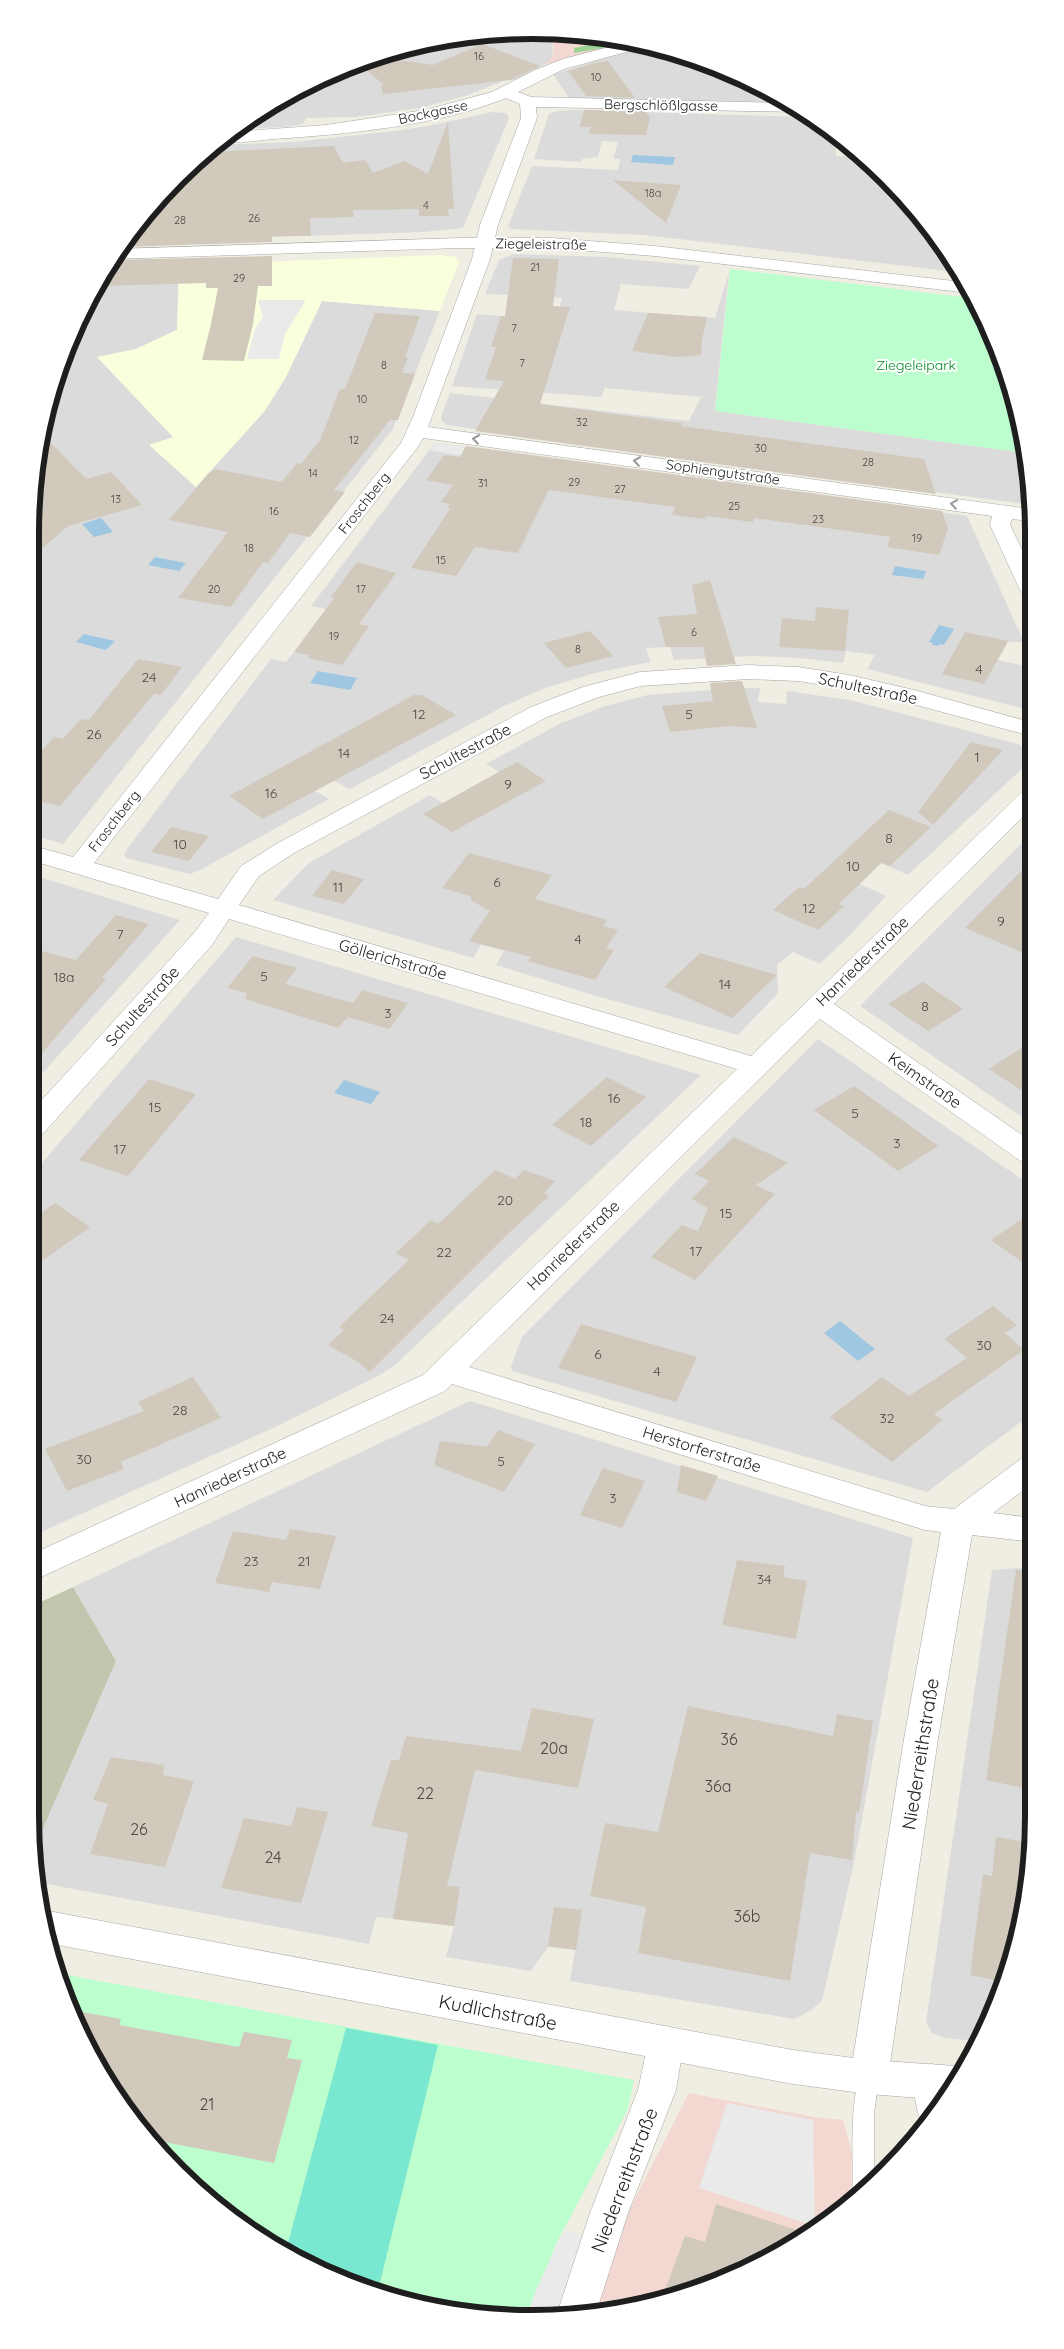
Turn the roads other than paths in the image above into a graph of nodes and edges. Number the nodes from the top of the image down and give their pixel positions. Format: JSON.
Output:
{"nodes":[{"id":1,"x":626,"y":48,"type":"edge"},
{"id":2,"x":507,"y":93,"type":"junction"},
{"id":3,"x":528,"y":102,"type":"junction"},
{"id":4,"x":783,"y":108,"type":"edge"},
{"id":5,"x":239,"y":136,"type":"edge"},
{"id":6,"x":485,"y":243,"type":"junction"},
{"id":7,"x":125,"y":254,"type":"edge"},
{"id":8,"x":960,"y":287,"type":"edge"},
{"id":9,"x":416,"y":431,"type":"junction"},
{"id":10,"x":1003,"y":511,"type":"junction"},
{"id":11,"x":1024,"y":514,"type":"edge"},
{"id":12,"x":1025,"y":578,"type":"edge"},
{"id":13,"x":1025,"y":728,"type":"edge"},
{"id":14,"x":1025,"y":802,"type":"edge"},
{"id":15,"x":39,"y":855,"type":"edge"},
{"id":16,"x":79,"y":866,"type":"junction"},
{"id":17,"x":223,"y":909,"type":"junction"},
{"id":18,"x":818,"y":1005,"type":"junction"},
{"id":19,"x":756,"y":1066,"type":"junction"},
{"id":20,"x":39,"y":1120,"type":"edge"},
{"id":21,"x":1025,"y":1150,"type":"edge"},
{"id":22,"x":446,"y":1371,"type":"junction"},
{"id":23,"x":1025,"y":1472,"type":"edge"},
{"id":24,"x":958,"y":1523,"type":"junction"},
{"id":25,"x":1025,"y":1529,"type":"edge"},
{"id":26,"x":39,"y":1565,"type":"edge"},
{"id":27,"x":52,"y":1928,"type":"edge"},
{"id":28,"x":666,"y":2043,"type":"junction"},
{"id":29,"x":869,"y":2078,"type":"junction"},
{"id":30,"x":941,"y":2092,"type":"edge"},
{"id":31,"x":863,"y":2182,"type":"edge"},
{"id":32,"x":577,"y":2308,"type":"edge"}],
"edges":[{"from":1,"to":2,"type":"street","name":"Bockgasse"},
{"from":2,"to":3,"type":"street"},
{"from":2,"to":5,"type":"street","name":"Bockgasse"},
{"from":3,"to":4,"type":"street","name":"Bergschlößlgasse"},
{"from":3,"to":6,"type":"street","name":"Froschberg"},
{"from":6,"to":7,"type":"street","name":"Ziegeleistraße"},
{"from":6,"to":8,"type":"street","name":"Ziegeleistraße"},
{"from":6,"to":9,"type":"street","name":"Froschberg"},
{"from":10,"to":9,"type":"street","name":"Sophiengutstraße","one_way":true},
{"from":9,"to":16,"type":"street","name":"Froschberg"},
{"from":10,"to":11,"type":"street","name":"Sophiengutstraße"},
{"from":10,"to":12,"type":"street"},
{"from":13,"to":17,"type":"street","name":"Schultestraße"},
{"from":14,"to":18,"type":"street","name":"Hanriederstraße"},
{"from":15,"to":16,"type":"street","name":"Göllerichstraße"},
{"from":16,"to":17,"type":"street","name":"Göllerichstraße"},
{"from":17,"to":19,"type":"street","name":"Göllerichstraße"},
{"from":17,"to":20,"type":"street","name":"Schultestraße"},
{"from":18,"to":19,"type":"street","name":"Hanriederstraße"},
{"from":18,"to":21,"type":"street","name":"Keimstraße"},
{"from":19,"to":22,"type":"street","name":"Hanriederstraße"},
{"from":22,"to":24,"type":"street","name":"Herstorferstraße"},
{"from":22,"to":26,"type":"street","name":"Hanriederstraße"},
{"from":23,"to":24,"type":"street"},
{"from":24,"to":25,"type":"street","name":"Herstorferstraße"},
{"from":24,"to":29,"type":"street","name":"Niederreithstraße"},
{"from":27,"to":28,"type":"street","name":"Kudlichstraße"},
{"from":28,"to":29,"type":"street","name":"Kudlichstraße"},
{"from":28,"to":32,"type":"street","name":"Niederreithstraße"},
{"from":29,"to":30,"type":"street","name":"Kudlichstraße"},
{"from":29,"to":31,"type":"lane"}]}
